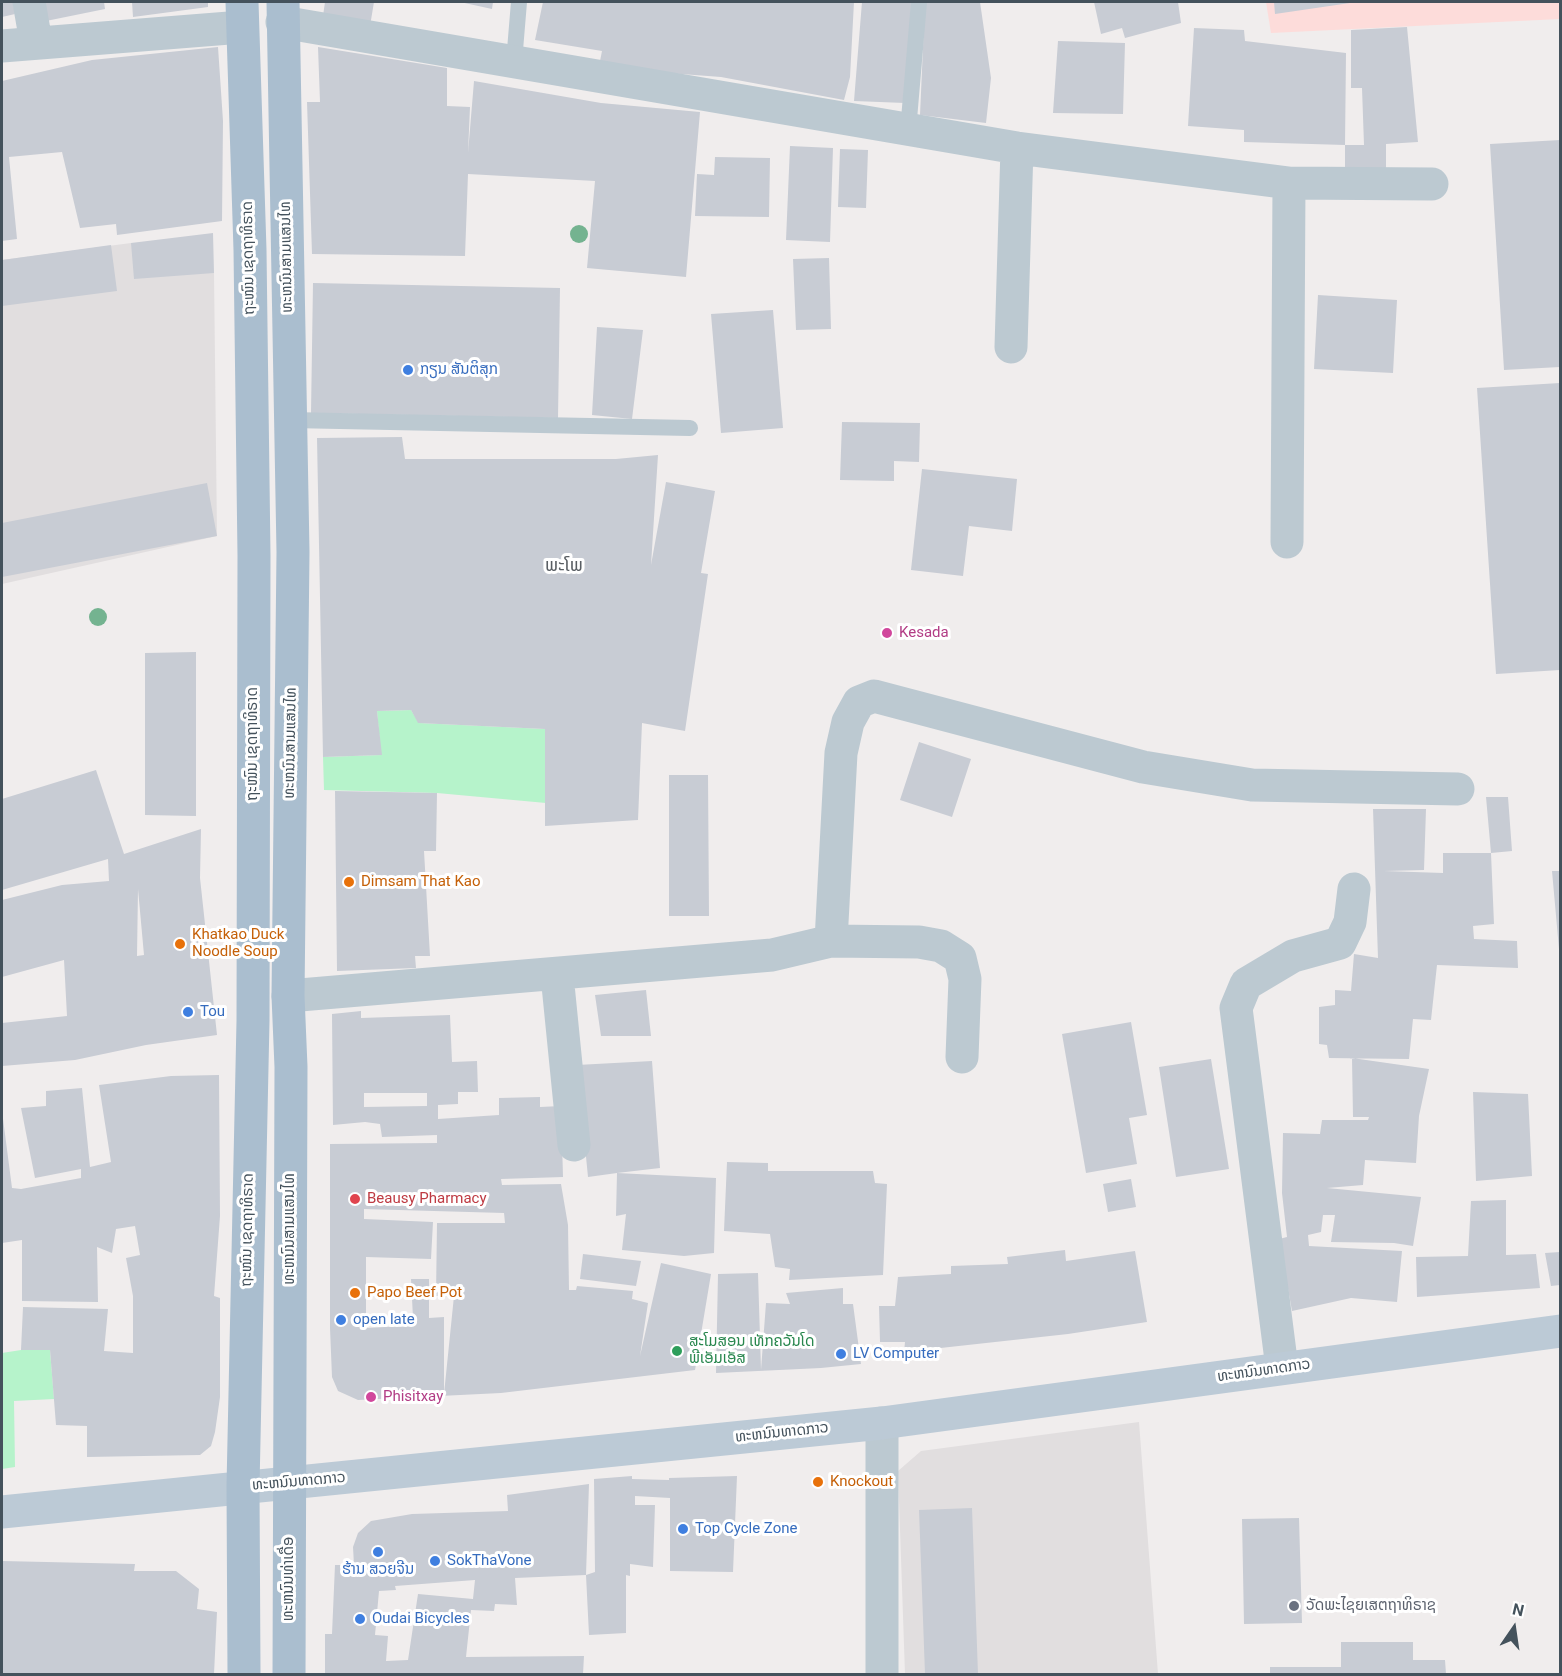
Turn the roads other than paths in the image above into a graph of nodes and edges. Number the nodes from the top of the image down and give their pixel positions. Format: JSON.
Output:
{"nodes":[{"id":1,"x":29,"y":2,"type":"edge"},
{"id":2,"x":519,"y":2,"type":"edge"},
{"id":3,"x":919,"y":2,"type":"edge"},
{"id":4,"x":283,"y":12,"type":"edge"},
{"id":5,"x":242,"y":14,"type":"edge"},
{"id":6,"x":36,"y":42,"type":"junction"},
{"id":7,"x":2,"y":46,"type":"edge"},
{"id":8,"x":514,"y":62,"type":"junction"},
{"id":9,"x":908,"y":130,"type":"junction"},
{"id":10,"x":1017,"y":148,"type":"junction"},
{"id":11,"x":1289,"y":183,"type":"junction"},
{"id":12,"x":1432,"y":184,"type":"dead end"},
{"id":13,"x":1011,"y":347,"type":"dead end"},
{"id":14,"x":290,"y":420,"type":"junction"},
{"id":15,"x":690,"y":428,"type":"dead end"},
{"id":16,"x":1287,"y":542,"type":"dead end"},
{"id":17,"x":1458,"y":789,"type":"dead end"},
{"id":18,"x":1354,"y":889,"type":"dead end"},
{"id":19,"x":831,"y":941,"type":"junction"},
{"id":20,"x":557,"y":975,"type":"junction"},
{"id":21,"x":288,"y":996,"type":"junction"},
{"id":22,"x":962,"y":1058,"type":"dead end"},
{"id":23,"x":574,"y":1145,"type":"dead end"},
{"id":24,"x":1560,"y":1331,"type":"edge"},
{"id":25,"x":1282,"y":1368,"type":"junction"},
{"id":26,"x":882,"y":1423,"type":"junction"},
{"id":27,"x":289,"y":1484,"type":"junction"},
{"id":28,"x":243,"y":1486,"type":"junction"},
{"id":29,"x":2,"y":1512,"type":"edge"},
{"id":30,"x":244,"y":1674,"type":"edge"},
{"id":31,"x":289,"y":1674,"type":"edge"},
{"id":32,"x":882,"y":1674,"type":"edge"}],
"edges":[{"from":1,"to":6,"type":"street"},
{"from":2,"to":8,"type":"lane"},
{"from":3,"to":9,"type":"lane"},
{"from":4,"to":8,"type":"street"},
{"from":4,"to":14,"type":"main road","name":"ທະຫນົນສາມແສນໄທ"},
{"from":5,"to":6,"type":"street"},
{"from":5,"to":28,"type":"main road","name":"ຖະໜົນ ເຊດຖາທິຣາດ"},
{"from":6,"to":7,"type":"street"},
{"from":8,"to":9,"type":"street"},
{"from":9,"to":10,"type":"street"},
{"from":10,"to":11,"type":"street"},
{"from":10,"to":13,"type":"street"},
{"from":11,"to":12,"type":"street"},
{"from":11,"to":16,"type":"street"},
{"from":14,"to":15,"type":"lane"},
{"from":14,"to":21,"type":"main road","name":"ທະຫນົນສາມແສນໄທ"},
{"from":17,"to":19,"type":"street"},
{"from":18,"to":25,"type":"street"},
{"from":19,"to":20,"type":"street"},
{"from":19,"to":22,"type":"street"},
{"from":20,"to":21,"type":"street"},
{"from":20,"to":23,"type":"street"},
{"from":21,"to":27,"type":"main road","name":"ທະຫນົນສາມແສນໄທ"},
{"from":24,"to":25,"type":"street","name":"ທະຫນົນທາດກາວ"},
{"from":25,"to":26,"type":"street","name":"ທະຫນົນທາດກາວ"},
{"from":26,"to":27,"type":"street","name":"ທະຫນົນທາດກາວ"},
{"from":26,"to":32,"type":"street"},
{"from":27,"to":28,"type":"street","name":"ທະຫນົນທາດກາວ"},
{"from":27,"to":31,"type":"main road","name":"ທະຫນົນທ່າເດື່ອ"},
{"from":28,"to":29,"type":"street","name":"ທະຫນົນທາດກາວ"},
{"from":28,"to":30,"type":"main road"}]}
